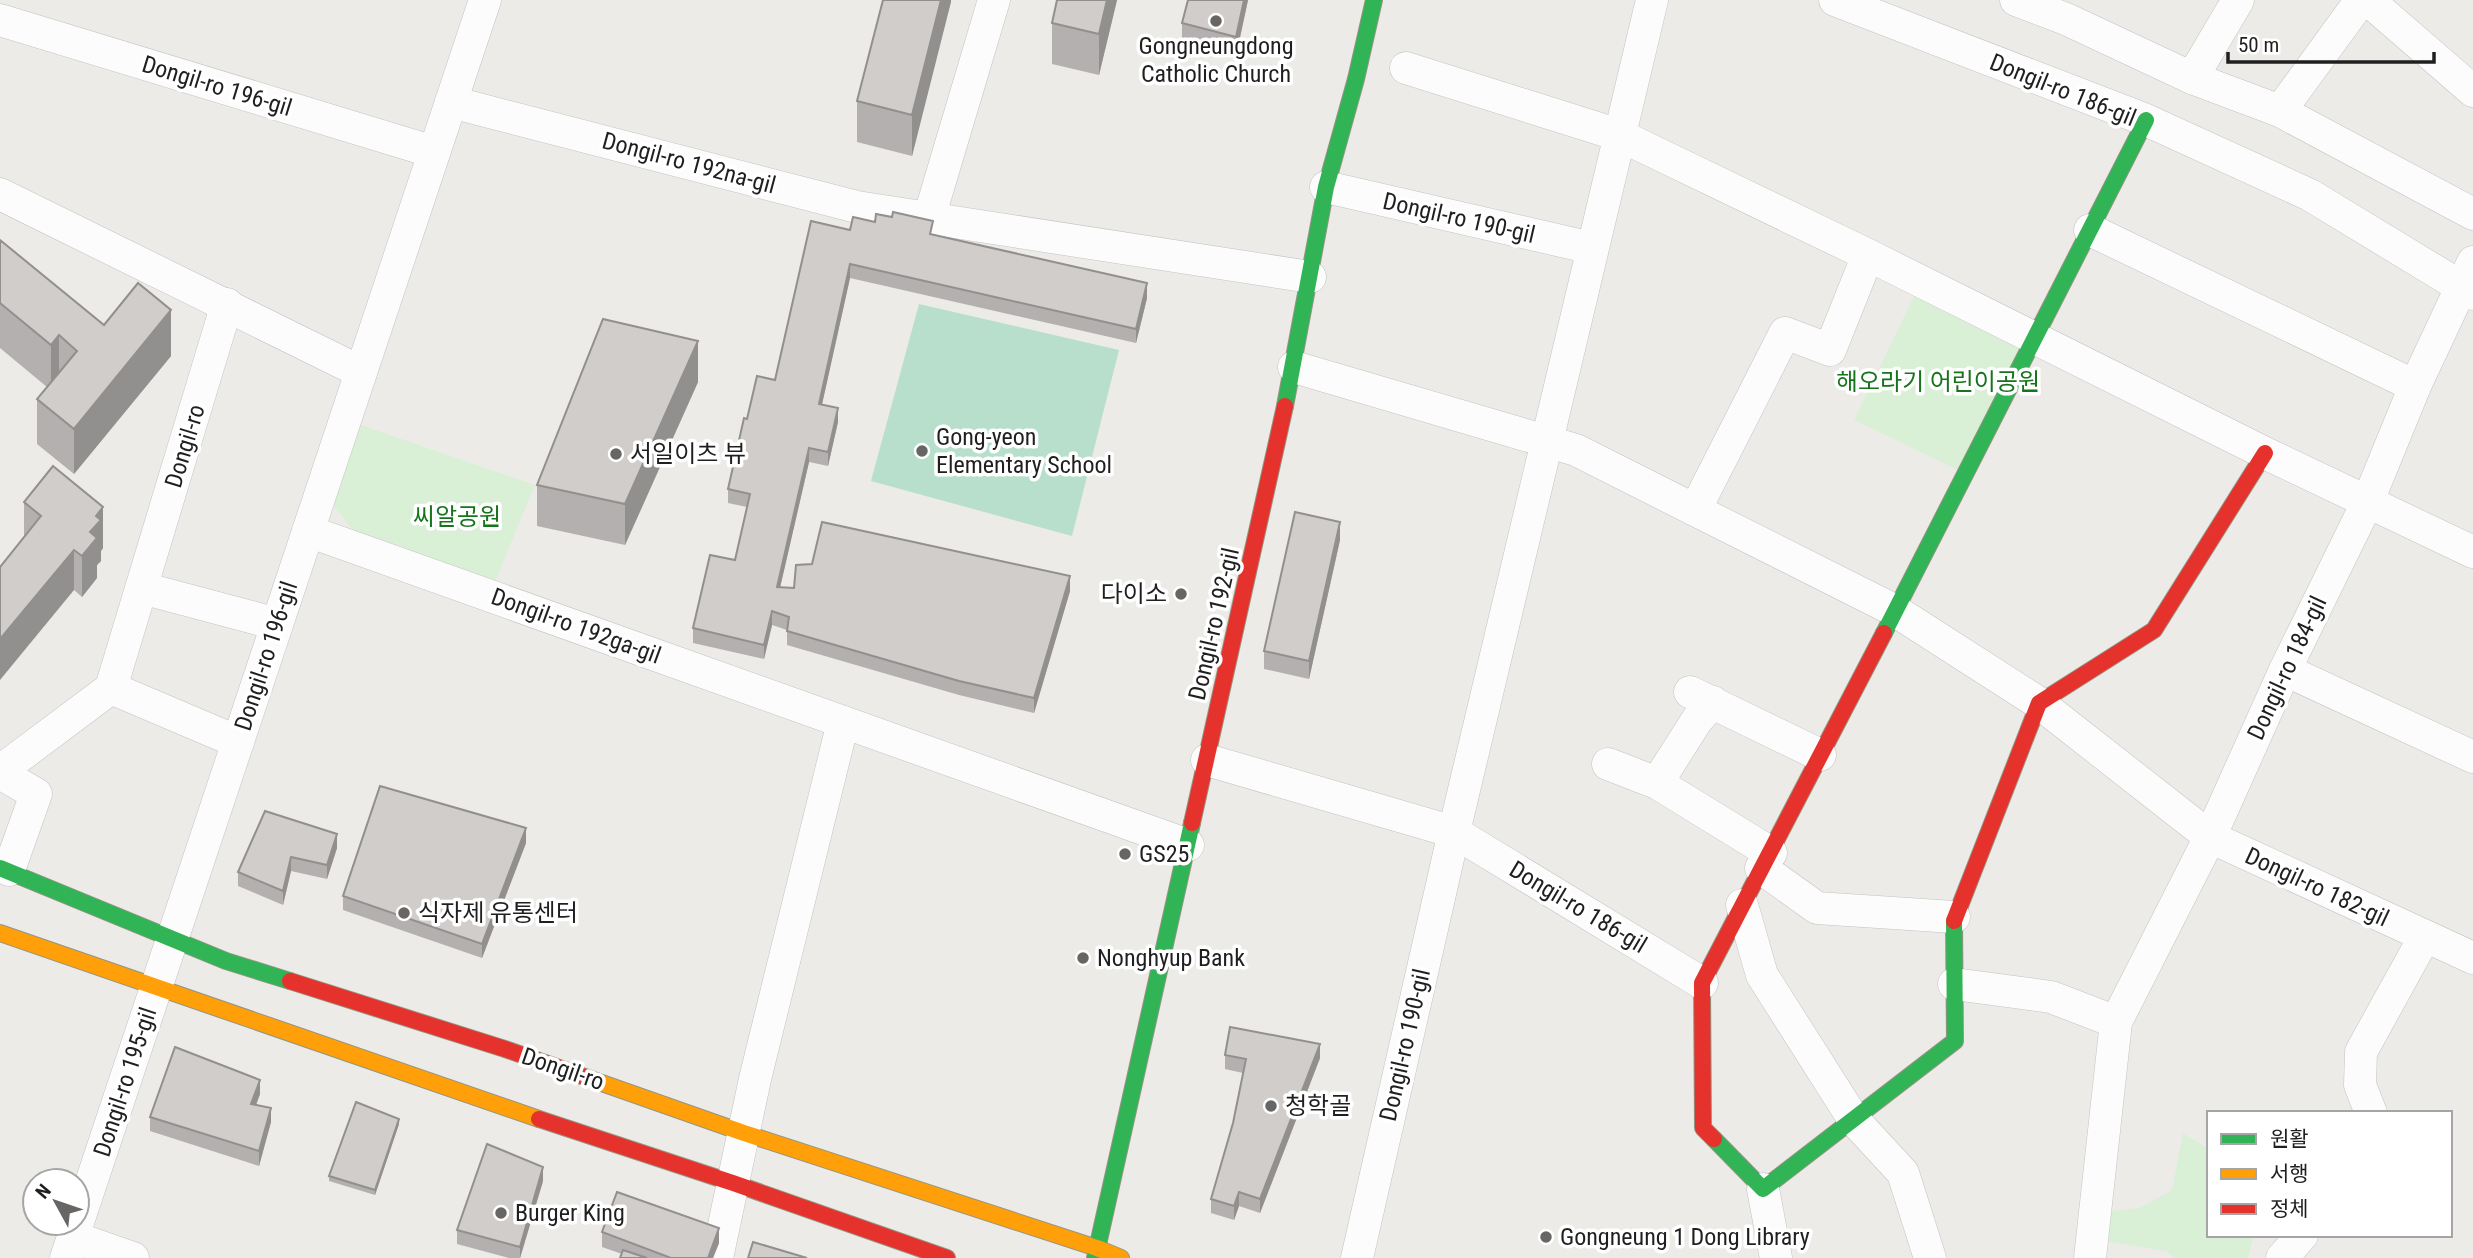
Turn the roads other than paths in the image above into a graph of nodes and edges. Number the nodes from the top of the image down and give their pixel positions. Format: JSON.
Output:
{"nodes":[{"id":1,"x":485,"y":0,"type":"edge"},
{"id":2,"x":994,"y":0,"type":"edge"},
{"id":3,"x":1374,"y":0,"type":"edge"},
{"id":4,"x":1652,"y":0,"type":"edge"},
{"id":5,"x":1835,"y":0,"type":"edge"},
{"id":6,"x":2016,"y":0,"type":"edge"},
{"id":7,"x":2238,"y":0,"type":"edge"},
{"id":8,"x":2361,"y":0,"type":"edge"},
{"id":9,"x":2368,"y":0,"type":"edge"},
{"id":10,"x":2071,"y":10,"type":"edge"},
{"id":11,"x":0,"y":20,"type":"edge"},
{"id":12,"x":1406,"y":68,"type":"dead end"},
{"id":13,"x":2192,"y":78,"type":"junction"},
{"id":14,"x":2473,"y":91,"type":"edge"},
{"id":15,"x":451,"y":102,"type":"junction"},
{"id":16,"x":2280,"y":111,"type":"junction"},
{"id":17,"x":2146,"y":120,"type":"junction"},
{"id":18,"x":1619,"y":135,"type":"junction"},
{"id":19,"x":434,"y":152,"type":"junction"},
{"id":20,"x":1326,"y":187,"type":"junction"},
{"id":21,"x":0,"y":194,"type":"edge"},
{"id":22,"x":2471,"y":210,"type":"edge"},
{"id":23,"x":929,"y":218,"type":"junction"},
{"id":24,"x":2090,"y":230,"type":"junction"},
{"id":25,"x":1592,"y":248,"type":"junction"},
{"id":26,"x":1868,"y":255,"type":"junction"},
{"id":27,"x":1310,"y":277,"type":"junction"},
{"id":28,"x":2469,"y":281,"type":"edge"},
{"id":29,"x":227,"y":304,"type":"junction"},
{"id":30,"x":2034,"y":338,"type":"junction"},
{"id":31,"x":1294,"y":367,"type":"junction"},
{"id":32,"x":361,"y":372,"type":"junction"},
{"id":33,"x":2415,"y":386,"type":"junction"},
{"id":34,"x":1546,"y":442,"type":"junction"},
{"id":35,"x":2265,"y":453,"type":"junction"},
{"id":36,"x":2368,"y":501,"type":"junction"},
{"id":37,"x":1695,"y":510,"type":"junction"},
{"id":38,"x":308,"y":531,"type":"junction"},
{"id":39,"x":2473,"y":552,"type":"edge"},
{"id":40,"x":142,"y":589,"type":"junction"},
{"id":41,"x":1894,"y":610,"type":"junction"},
{"id":42,"x":277,"y":624,"type":"junction"},
{"id":43,"x":2285,"y":670,"type":"junction"},
{"id":44,"x":111,"y":688,"type":"junction"},
{"id":45,"x":2039,"y":703,"type":"junction"},
{"id":46,"x":844,"y":722,"type":"junction"},
{"id":47,"x":238,"y":742,"type":"junction"},
{"id":48,"x":1820,"y":755,"type":"junction"},
{"id":49,"x":2473,"y":757,"type":"edge"},
{"id":50,"x":1207,"y":760,"type":"junction"},
{"id":51,"x":1608,"y":764,"type":"dead end"},
{"id":52,"x":0,"y":772,"type":"edge"},
{"id":53,"x":1657,"y":783,"type":"junction"},
{"id":54,"x":1454,"y":832,"type":"junction"},
{"id":55,"x":2210,"y":837,"type":"junction"},
{"id":56,"x":1188,"y":845,"type":"junction"},
{"id":57,"x":1766,"y":860,"type":"junction"},
{"id":58,"x":4,"y":869,"type":"edge"},
{"id":59,"x":1742,"y":905,"type":"junction"},
{"id":60,"x":1954,"y":917,"type":"junction"},
{"id":61,"x":0,"y":933,"type":"edge"},
{"id":62,"x":2425,"y":936,"type":"junction"},
{"id":63,"x":172,"y":940,"type":"junction"},
{"id":64,"x":2473,"y":958,"type":"edge"},
{"id":65,"x":1702,"y":983,"type":"junction"},
{"id":66,"x":1954,"y":984,"type":"junction"},
{"id":67,"x":158,"y":986,"type":"junction"},
{"id":68,"x":2116,"y":1022,"type":"junction"},
{"id":69,"x":2370,"y":1111,"type":"edge"},
{"id":70,"x":1854,"y":1120,"type":"junction"},
{"id":71,"x":744,"y":1133,"type":"junction"},
{"id":72,"x":733,"y":1183,"type":"junction"},
{"id":73,"x":1763,"y":1189,"type":"junction"},
{"id":74,"x":2300,"y":1237,"type":"edge"},
{"id":75,"x":70,"y":1247,"type":"edge"},
{"id":76,"x":1096,"y":1253,"type":"edge"},
{"id":77,"x":134,"y":1258,"type":"edge"},
{"id":78,"x":717,"y":1258,"type":"edge"},
{"id":79,"x":947,"y":1258,"type":"edge"},
{"id":80,"x":1121,"y":1258,"type":"edge"},
{"id":81,"x":1357,"y":1258,"type":"edge"},
{"id":82,"x":1776,"y":1258,"type":"edge"},
{"id":83,"x":1930,"y":1258,"type":"edge"},
{"id":84,"x":2090,"y":1258,"type":"edge"},
{"id":85,"x":2282,"y":1258,"type":"edge"}],
"edges":[{"from":1,"to":15,"type":"street","name":"Dongil-ro 196-gil"},
{"from":2,"to":23,"type":"street"},
{"from":3,"to":20,"type":"main road","name":"Dongil-ro 192-gil"},
{"from":4,"to":18,"type":"street","name":"Dongil-ro 190-gil"},
{"from":5,"to":17,"type":"street","name":"Dongil-ro 186-gil"},
{"from":6,"to":10,"type":"street"},
{"from":7,"to":13,"type":"street"},
{"from":8,"to":16,"type":"street"},
{"from":9,"to":14,"type":"street"},
{"from":10,"to":13,"type":"street"},
{"from":11,"to":19,"type":"street","name":"Dongil-ro 196-gil"},
{"from":12,"to":18,"type":"street"},
{"from":13,"to":16,"type":"street"},
{"from":15,"to":19,"type":"street","name":"Dongil-ro 196-gil"},
{"from":15,"to":23,"type":"street","name":"Dongil-ro 192na-gil"},
{"from":16,"to":22,"type":"street"},
{"from":17,"to":24,"type":"main road","name":"Dongil-ro 186-gil"},
{"from":17,"to":28,"type":"street","name":"Dongil-ro 184-gil"},
{"from":18,"to":25,"type":"street","name":"Dongil-ro 190-gil"},
{"from":18,"to":26,"type":"street"},
{"from":19,"to":32,"type":"street","name":"Dongil-ro 196-gil"},
{"from":20,"to":25,"type":"street","name":"Dongil-ro 190-gil"},
{"from":20,"to":27,"type":"main road","name":"Dongil-ro 192-gil"},
{"from":21,"to":29,"type":"street"},
{"from":23,"to":27,"type":"street","name":"Dongil-ro 192na-gil"},
{"from":24,"to":30,"type":"main road","name":"Dongil-ro 186-gil"},
{"from":24,"to":33,"type":"street"},
{"from":25,"to":34,"type":"street","name":"Dongil-ro 190-gil"},
{"from":26,"to":30,"type":"street"},
{"from":26,"to":37,"type":"street"},
{"from":27,"to":31,"type":"main road","name":"Dongil-ro 192-gil"},
{"from":28,"to":33,"type":"street","name":"Dongil-ro 184-gil"},
{"from":29,"to":32,"type":"street"},
{"from":29,"to":40,"type":"street","name":"Dongil-ro"},
{"from":30,"to":35,"type":"street"},
{"from":30,"to":41,"type":"main road","name":"Dongil-ro 186-gil"},
{"from":31,"to":34,"type":"street"},
{"from":31,"to":50,"type":"main road","name":"Dongil-ro 192-gil"},
{"from":32,"to":38,"type":"street","name":"Dongil-ro 196-gil"},
{"from":33,"to":36,"type":"street","name":"Dongil-ro 184-gil"},
{"from":34,"to":37,"type":"street"},
{"from":34,"to":54,"type":"street","name":"Dongil-ro 190-gil"},
{"from":35,"to":36,"type":"street"},
{"from":35,"to":45,"type":"main road"},
{"from":36,"to":39,"type":"street"},
{"from":36,"to":43,"type":"street","name":"Dongil-ro 184-gil"},
{"from":37,"to":41,"type":"street"},
{"from":38,"to":42,"type":"street","name":"Dongil-ro 196-gil"},
{"from":38,"to":46,"type":"street","name":"Dongil-ro 192ga-gil"},
{"from":40,"to":42,"type":"street"},
{"from":40,"to":44,"type":"street","name":"Dongil-ro"},
{"from":41,"to":45,"type":"street"},
{"from":41,"to":48,"type":"main road","name":"Dongil-ro 186-gil"},
{"from":42,"to":47,"type":"street","name":"Dongil-ro 196-gil"},
{"from":43,"to":49,"type":"street"},
{"from":43,"to":55,"type":"street","name":"Dongil-ro 184-gil"},
{"from":44,"to":47,"type":"street","name":"Dongil-ro 196-gil"},
{"from":44,"to":52,"type":"street","name":"Dongil-ro"},
{"from":45,"to":55,"type":"street"},
{"from":45,"to":60,"type":"main road"},
{"from":46,"to":56,"type":"street","name":"Dongil-ro 192ga-gil"},
{"from":46,"to":71,"type":"street"},
{"from":47,"to":63,"type":"street","name":"Dongil-ro 196-gil"},
{"from":48,"to":53,"type":"street"},
{"from":48,"to":57,"type":"main road","name":"Dongil-ro 186-gil"},
{"from":50,"to":54,"type":"street"},
{"from":50,"to":56,"type":"main road","name":"Dongil-ro 192-gil"},
{"from":51,"to":53,"type":"street"},
{"from":52,"to":58,"type":"street","name":"Dongil-ro"},
{"from":53,"to":57,"type":"street"},
{"from":54,"to":65,"type":"street","name":"Dongil-ro 186-gil"},
{"from":54,"to":81,"type":"street","name":"Dongil-ro 190-gil"},
{"from":55,"to":62,"type":"street","name":"Dongil-ro 182-gil"},
{"from":55,"to":68,"type":"street","name":"Dongil-ro 184-gil"},
{"from":56,"to":76,"type":"main road","name":"Dongil-ro 192-gil"},
{"from":57,"to":59,"type":"main road","name":"Dongil-ro 186-gil"},
{"from":57,"to":60,"type":"street"},
{"from":58,"to":63,"type":"main road","name":"Dongil-ro"},
{"from":59,"to":65,"type":"main road","name":"Dongil-ro 186-gil"},
{"from":59,"to":70,"type":"street"},
{"from":60,"to":66,"type":"main road"},
{"from":61,"to":67,"type":"main road"},
{"from":62,"to":64,"type":"street","name":"Dongil-ro 182-gil"},
{"from":62,"to":69,"type":"street"},
{"from":63,"to":67,"type":"street","name":"Dongil-ro 196-gil"},
{"from":63,"to":71,"type":"main road","name":"Dongil-ro"},
{"from":65,"to":73,"type":"main road","name":"Dongil-ro 186-gil"},
{"from":66,"to":68,"type":"street"},
{"from":66,"to":70,"type":"main road"},
{"from":67,"to":72,"type":"main road"},
{"from":67,"to":75,"type":"street","name":"Dongil-ro 195-gil"},
{"from":68,"to":84,"type":"street","name":"Dongil-ro 184-gil"},
{"from":70,"to":73,"type":"main road"},
{"from":70,"to":83,"type":"street"},
{"from":71,"to":72,"type":"street"},
{"from":71,"to":76,"type":"main road","name":"Dongil-ro"},
{"from":72,"to":78,"type":"street"},
{"from":72,"to":79,"type":"main road"},
{"from":73,"to":82,"type":"street"},
{"from":74,"to":85,"type":"street"},
{"from":75,"to":77,"type":"street"},
{"from":76,"to":80,"type":"main road","name":"Dongil-ro"}]}
